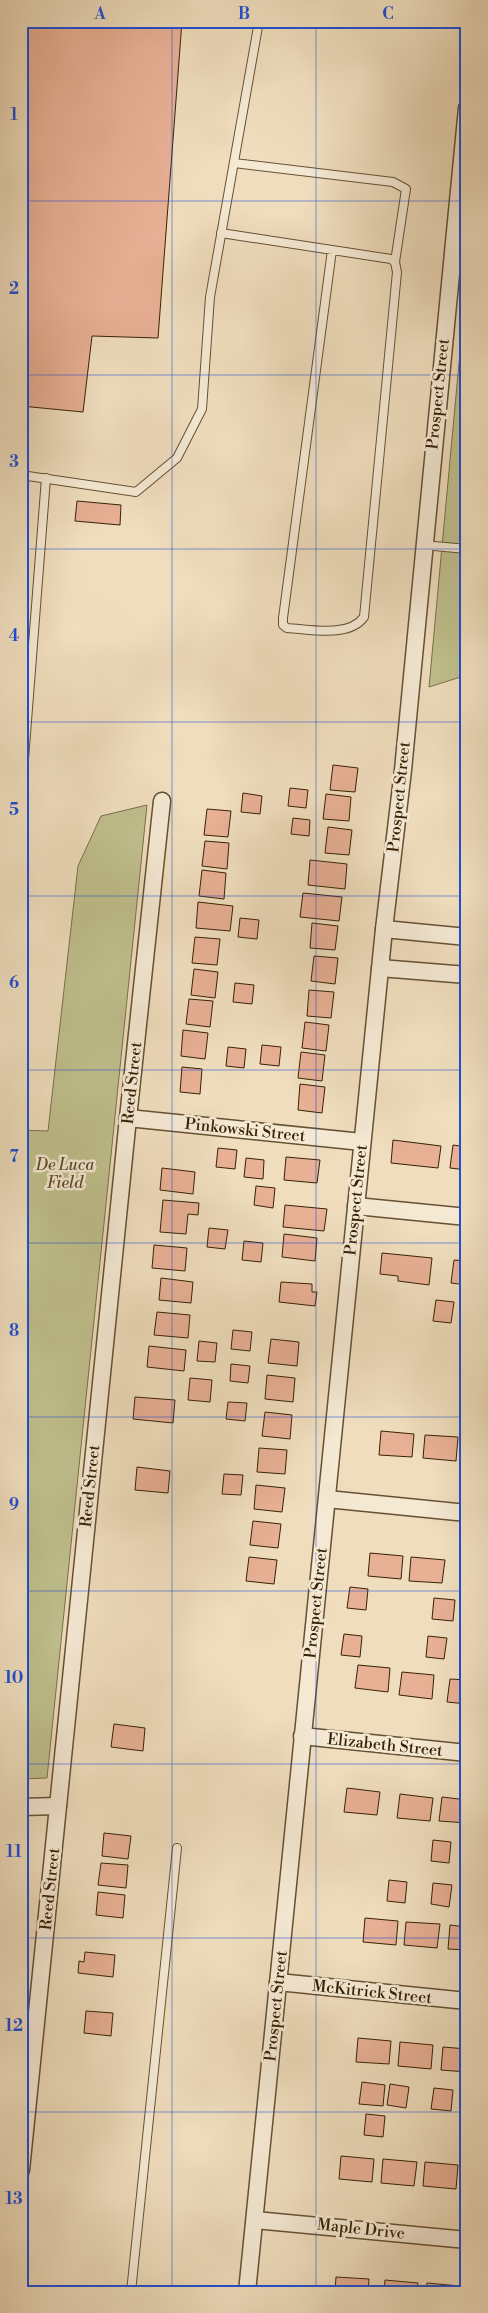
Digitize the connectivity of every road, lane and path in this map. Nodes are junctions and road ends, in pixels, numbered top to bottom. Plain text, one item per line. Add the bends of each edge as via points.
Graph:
1 (259, 21) edge
2 (467, 108) edge
3 (234, 163) junction
4 (221, 233) junction
5 (332, 250) junction
6 (395, 262) junction
7 (21, 475) edge
8 (46, 478) junction
9 (423, 545) junction
10 (467, 549) edge
11 (22, 785) edge
12 (162, 801) dead end
13 (21, 862) edge
14 (21, 898) edge
15 (384, 929) junction
16 (467, 937) edge
17 (380, 968) junction
18 (467, 974) edge
19 (128, 1118) junction
20 (362, 1142) junction
21 (356, 1206) junction
22 (467, 1217) edge
23 (327, 1499) junction
24 (467, 1513) edge
25 (302, 1736) junction
26 (467, 1753) edge
27 (58, 1806) junction
28 (21, 1807) edge
29 (177, 1848) dead end
30 (278, 1982) junction
31 (467, 2001) edge
32 (21, 2170) edge
33 (255, 2220) junction
34 (467, 2240) edge
35 (132, 2292) edge
36 (247, 2292) edge

1 - 3 lane
2 - 9 street, Prospect Street
3 - 4 lane
3 - 6 lane via 393,182 406,189
4 - 5 lane
4 - 8 lane via 210,297 202,409 177,458 136,492
5 - 6 lane
5 - 6 lane via 283,618 283,625 287,628 342,630 359,624 364,617 397,272
7 - 8 lane
8 - 11 lane
9 - 10 lane
9 - 15 street, Prospect Street via 403,770
12 - 19 street, Reed Street
13 - 14 lane via 24,862
15 - 16 street
15 - 17 street, Prospect Street
17 - 18 street
17 - 20 street, Prospect Street
19 - 20 street, Pinkowski Street
19 - 27 street, Reed Street
20 - 21 street, Prospect Street
21 - 22 street
21 - 23 street, Prospect Street
23 - 24 street
23 - 25 street, Prospect Street
25 - 26 street, Elizabeth Street
25 - 30 street, Prospect Street
27 - 28 street
27 - 32 street, Reed Street
29 - 35 lane
30 - 31 street, McKitrick Street
30 - 33 street, Prospect Street
33 - 34 street, Maple Drive
33 - 36 street, Prospect Street

